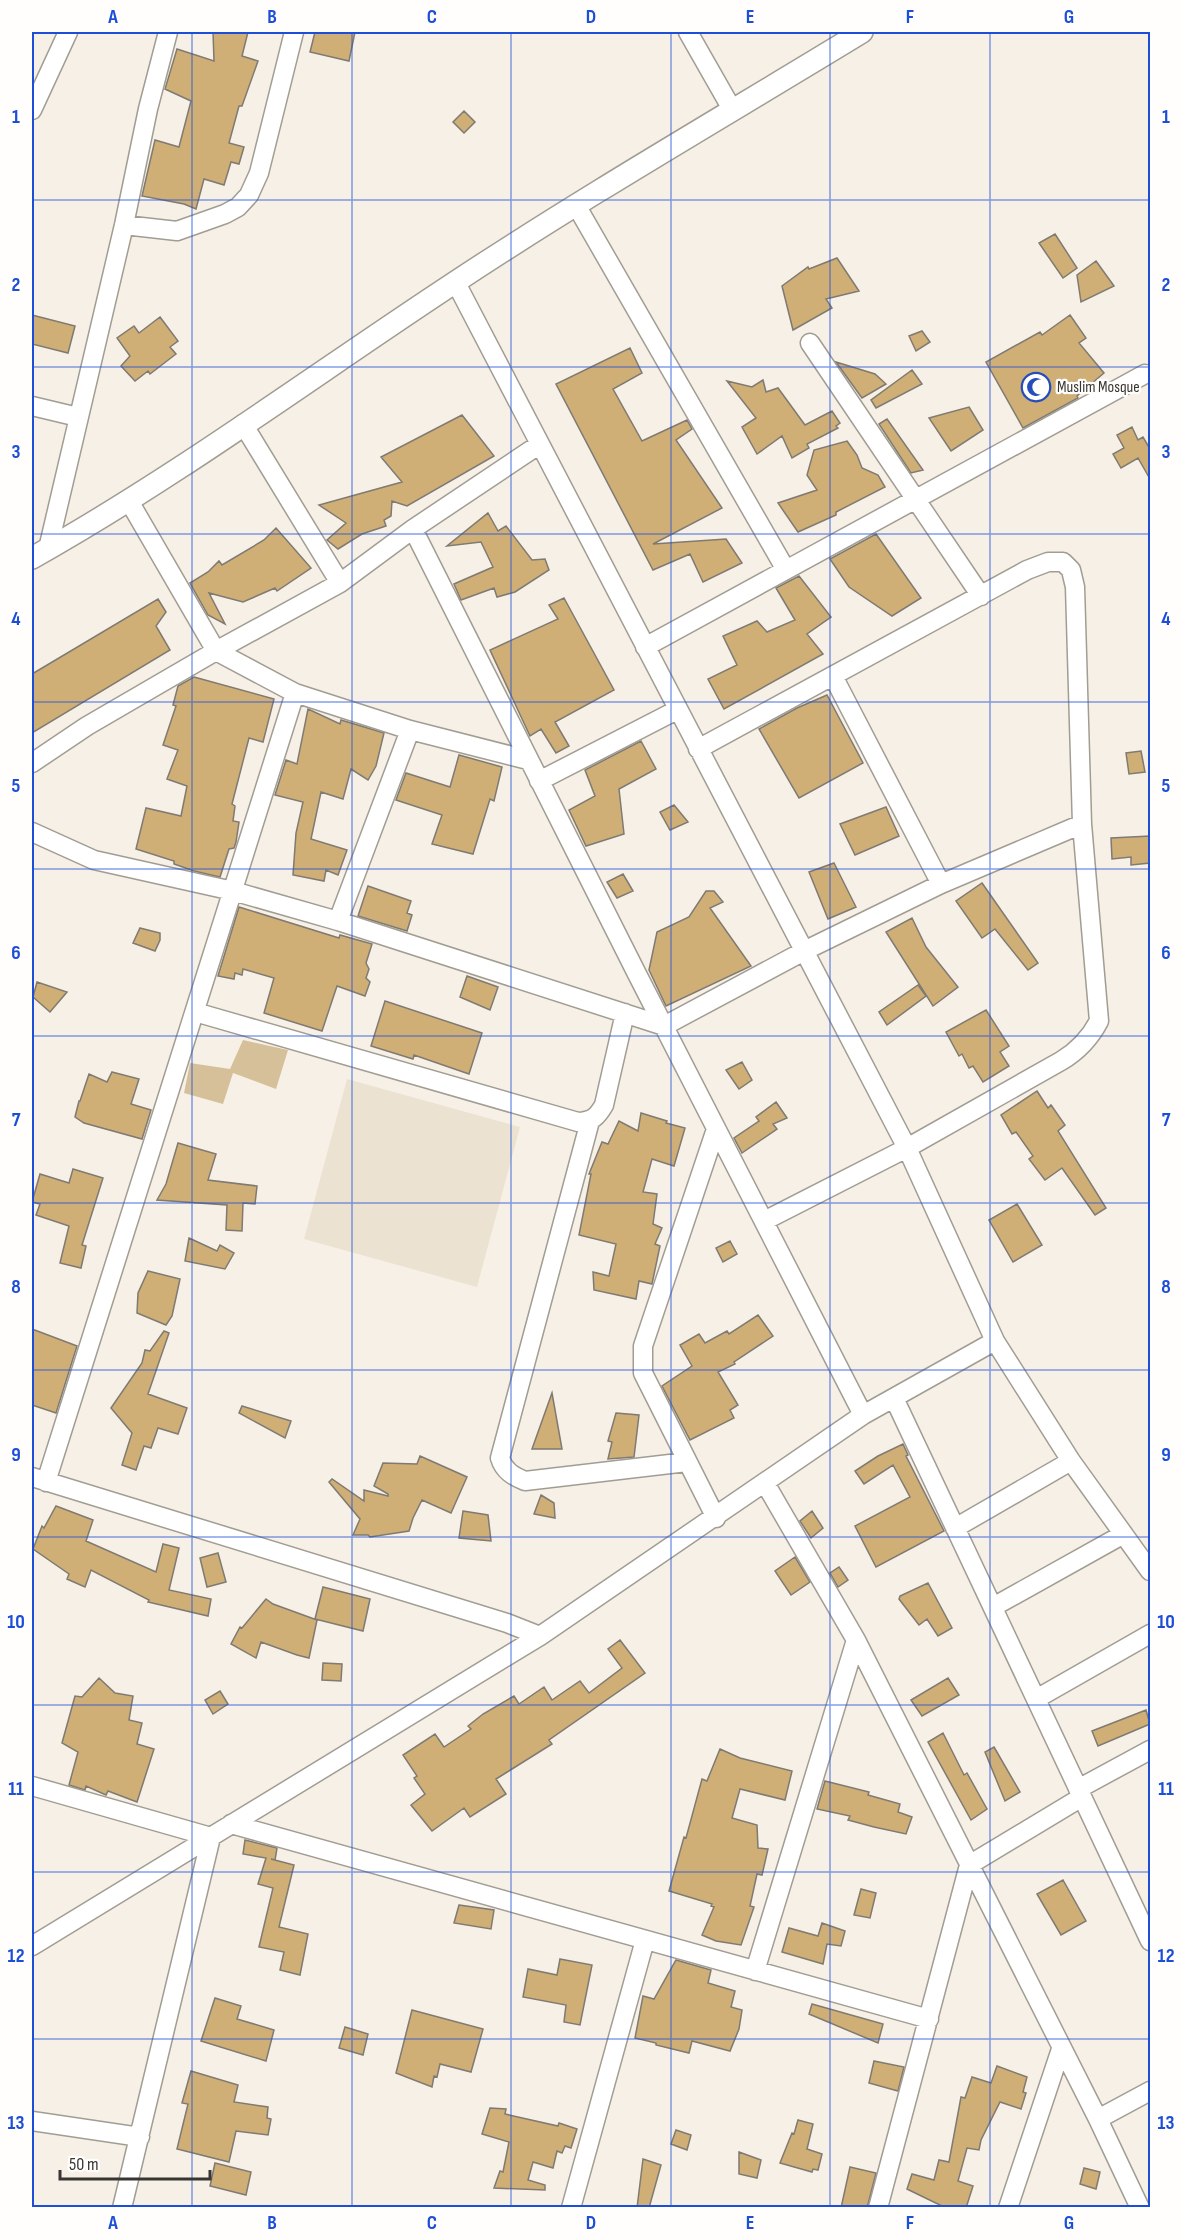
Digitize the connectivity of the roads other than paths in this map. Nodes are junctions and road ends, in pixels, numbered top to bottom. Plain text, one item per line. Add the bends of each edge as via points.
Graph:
1 (68, 32) edge
2 (168, 32) edge
3 (294, 32) edge
4 (688, 32) edge
5 (862, 32) edge
6 (32, 110) edge
7 (733, 111) junction
8 (576, 205) junction
9 (124, 225) junction
10 (455, 281) junction
11 (810, 343) dead end
12 (1145, 374) dead end
13 (32, 406) edge
14 (78, 417) junction
15 (243, 424) junction
16 (540, 444) junction
17 (915, 498) junction
18 (129, 501) junction
19 (413, 529) junction
20 (40, 554) edge
21 (786, 570) junction
22 (340, 583) junction
23 (981, 596) junction
24 (645, 647) junction
25 (216, 651) junction
26 (833, 676) junction
27 (295, 693) junction
28 (678, 710) junction
29 (410, 730) junction
30 (698, 749) junction
31 (528, 760) junction
32 (32, 764) edge
33 (539, 781) junction
34 (1083, 824) junction
35 (32, 832) edge
36 (941, 884) junction
37 (234, 891) junction
38 (338, 921) junction
39 (806, 950) junction
40 (195, 1012) junction
41 (625, 1013) junction
42 (663, 1026) junction
43 (590, 1121) junction
44 (716, 1129) junction
45 (907, 1148) junction
46 (764, 1221) junction
47 (995, 1341) junction
48 (894, 1398) junction
49 (863, 1415) junction
50 (1071, 1461) junction
51 (687, 1462) junction
52 (39, 1480) edge
53 (765, 1483) junction
54 (716, 1518) junction
55 (955, 1528) junction
56 (1122, 1535) junction
57 (1150, 1571) edge
58 (993, 1607) junction
59 (1150, 1634) edge
60 (540, 1636) junction
61 (856, 1640) junction
62 (1036, 1699) junction
63 (1150, 1750) edge
64 (32, 1786) edge
65 (1080, 1793) junction
66 (231, 1824) junction
67 (211, 1837) junction
68 (969, 1865) junction
69 (645, 1940) junction
70 (1150, 1941) edge
71 (32, 1946) edge
72 (755, 1971) junction
73 (929, 2019) junction
74 (1062, 2049) junction
75 (1150, 2091) edge
76 (1098, 2119) junction
77 (32, 2121) edge
78 (140, 2137) junction
79 (122, 2208) edge
80 (572, 2208) edge
81 (878, 2208) edge
82 (1008, 2208) edge
83 (1140, 2208) edge

1 - 6 street
2 - 9 street
3 - 9 street via 259,173 249,195 225,214 177,231
4 - 7 street
5 - 7 street
7 - 8 street
8 - 10 street
8 - 21 street
9 - 14 street
10 - 15 street
10 - 16 street
11 - 17 street
12 - 17 street
13 - 14 street
14 - 20 street
15 - 18 street
15 - 22 street
16 - 19 street
16 - 24 street
17 - 21 street
17 - 23 street
18 - 20 street
18 - 25 street
19 - 22 street
19 - 31 street
21 - 24 street
22 - 25 street
23 - 26 street
23 - 34 street via 1048,562 1063,562 1071,570 1075,587
24 - 28 street
25 - 27 street
25 - 32 street via 87,726
26 - 30 street
26 - 36 street
27 - 29 street
27 - 37 street
28 - 30 street
28 - 33 street
29 - 31 street
29 - 38 street
30 - 39 street
31 - 33 street
33 - 42 street
34 - 36 street
34 - 45 street via 1099,1021 1073,1054 1061,1062
35 - 37 street via 94,860
36 - 39 street
37 - 38 street
37 - 40 street
38 - 41 street
39 - 42 street
39 - 45 street
40 - 43 street via 579,1122
40 - 52 street
41 - 42 street
41 - 43 street via 604,1105
42 - 44 street
43 - 51 street via 500,1458 503,1467 525,1481
44 - 46 street
44 - 51 street via 643,1346 641,1364
45 - 46 street
45 - 47 street
46 - 49 street
47 - 48 street
47 - 50 street
48 - 49 street
48 - 55 street
49 - 53 street
50 - 55 street
50 - 56 street
51 - 54 street
52 - 60 street
53 - 54 street
53 - 61 street
54 - 60 street
55 - 58 street
56 - 57 street
56 - 58 street
58 - 62 street
59 - 62 street
60 - 66 street
61 - 68 street
61 - 72 street
62 - 65 street
63 - 65 street
64 - 67 street
65 - 68 street
65 - 70 street
66 - 67 street
66 - 69 street
67 - 71 street
67 - 78 street
68 - 73 street
68 - 74 street
69 - 72 street
69 - 80 street
72 - 73 street
73 - 81 street
74 - 76 street
74 - 82 street
75 - 76 street
76 - 83 street
77 - 78 street
78 - 79 street

